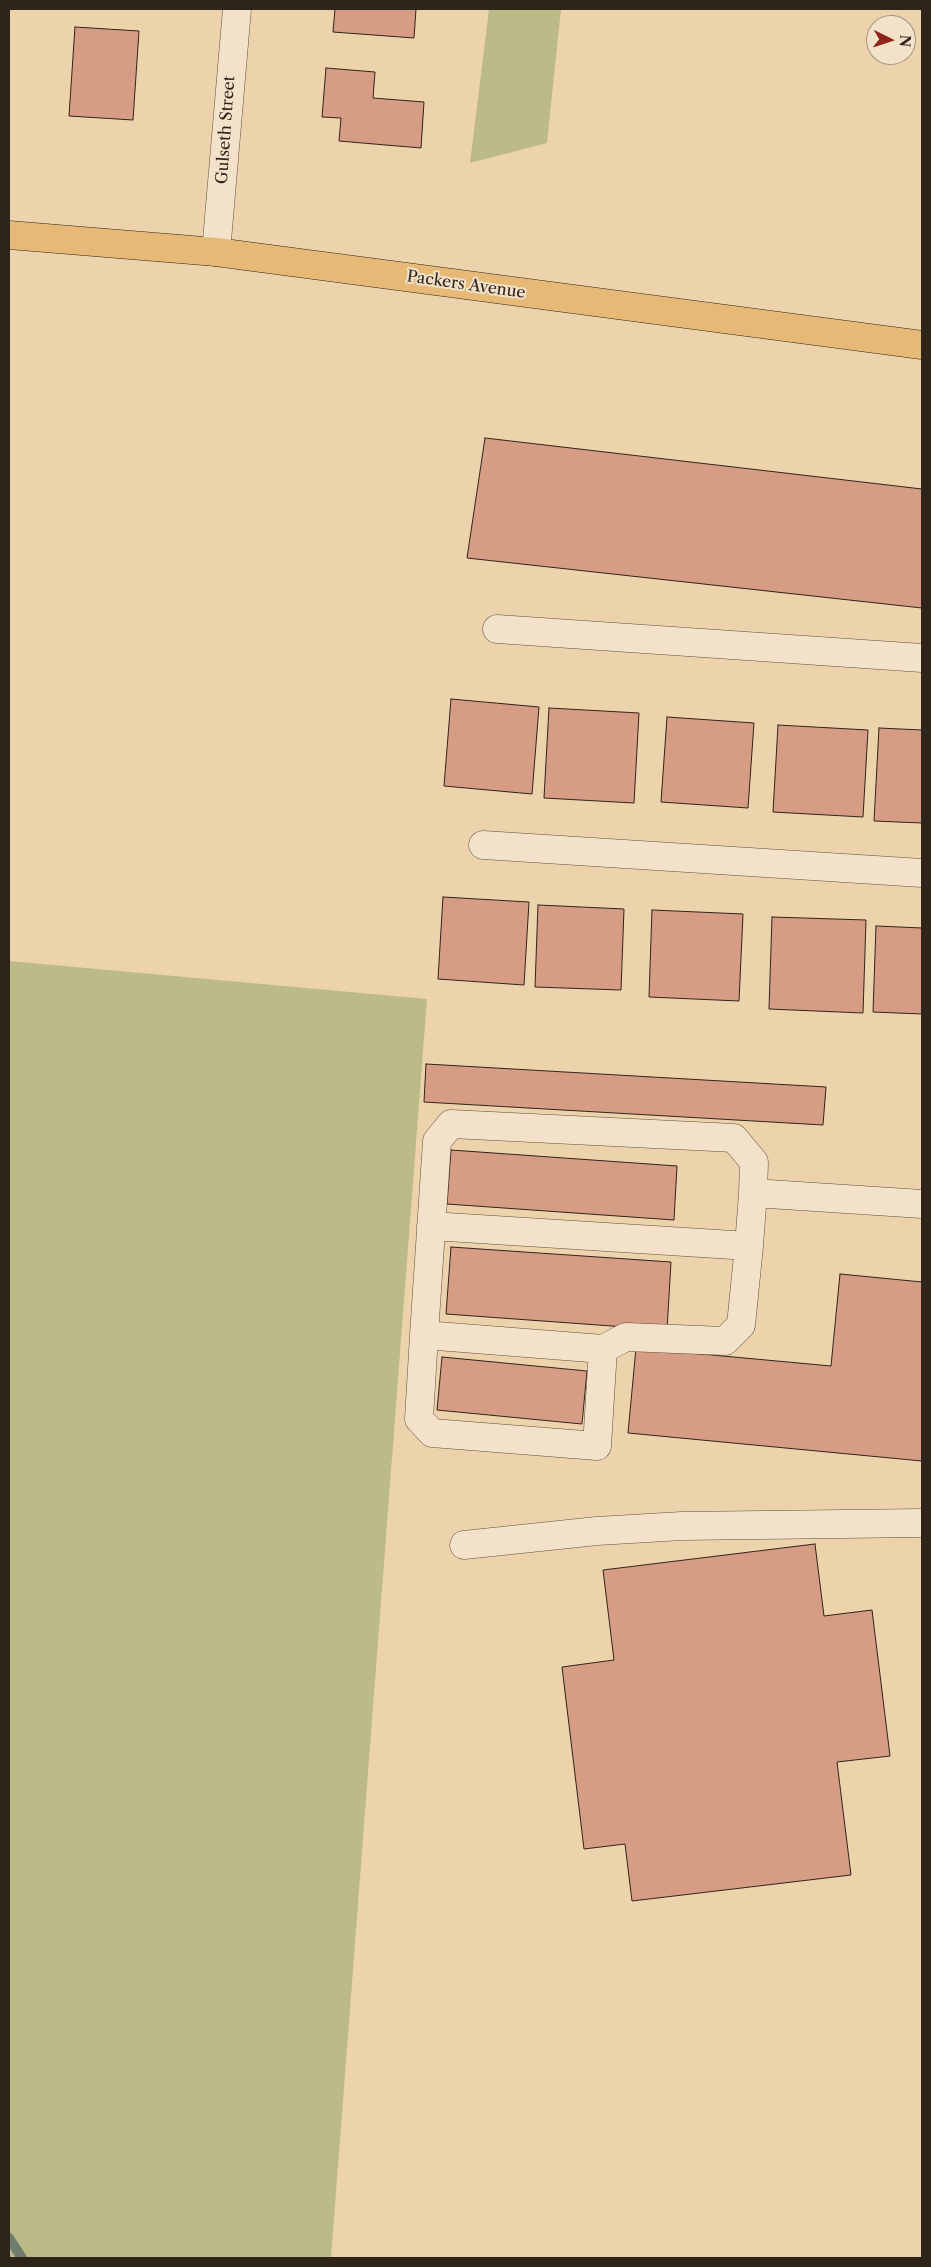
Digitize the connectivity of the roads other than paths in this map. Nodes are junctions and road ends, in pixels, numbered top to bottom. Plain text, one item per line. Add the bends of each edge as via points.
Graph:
1 (237, 9) edge
2 (9, 235) edge
3 (216, 252) junction
4 (922, 345) edge
5 (497, 629) dead end
6 (922, 658) edge
7 (483, 845) dead end
8 (922, 873) edge
9 (753, 1193) junction
10 (922, 1204) edge
11 (431, 1226) junction
12 (748, 1246) junction
13 (424, 1336) junction
14 (603, 1349) junction
15 (922, 1523) edge
16 (464, 1545) dead end

1 - 3 street, Gulseth Street
2 - 3 main road, Packers Avenue
3 - 4 main road, Packers Avenue
5 - 6 street
7 - 8 street
9 - 10 street
9 - 11 street via 754,1162 734,1138 452,1124 437,1141
9 - 12 street
11 - 12 street
11 - 13 street
12 - 14 street via 741,1325 725,1341 626,1338
13 - 14 street
13 - 14 street via 419,1419 432,1433 597,1446
15 - 16 street via 682,1526

